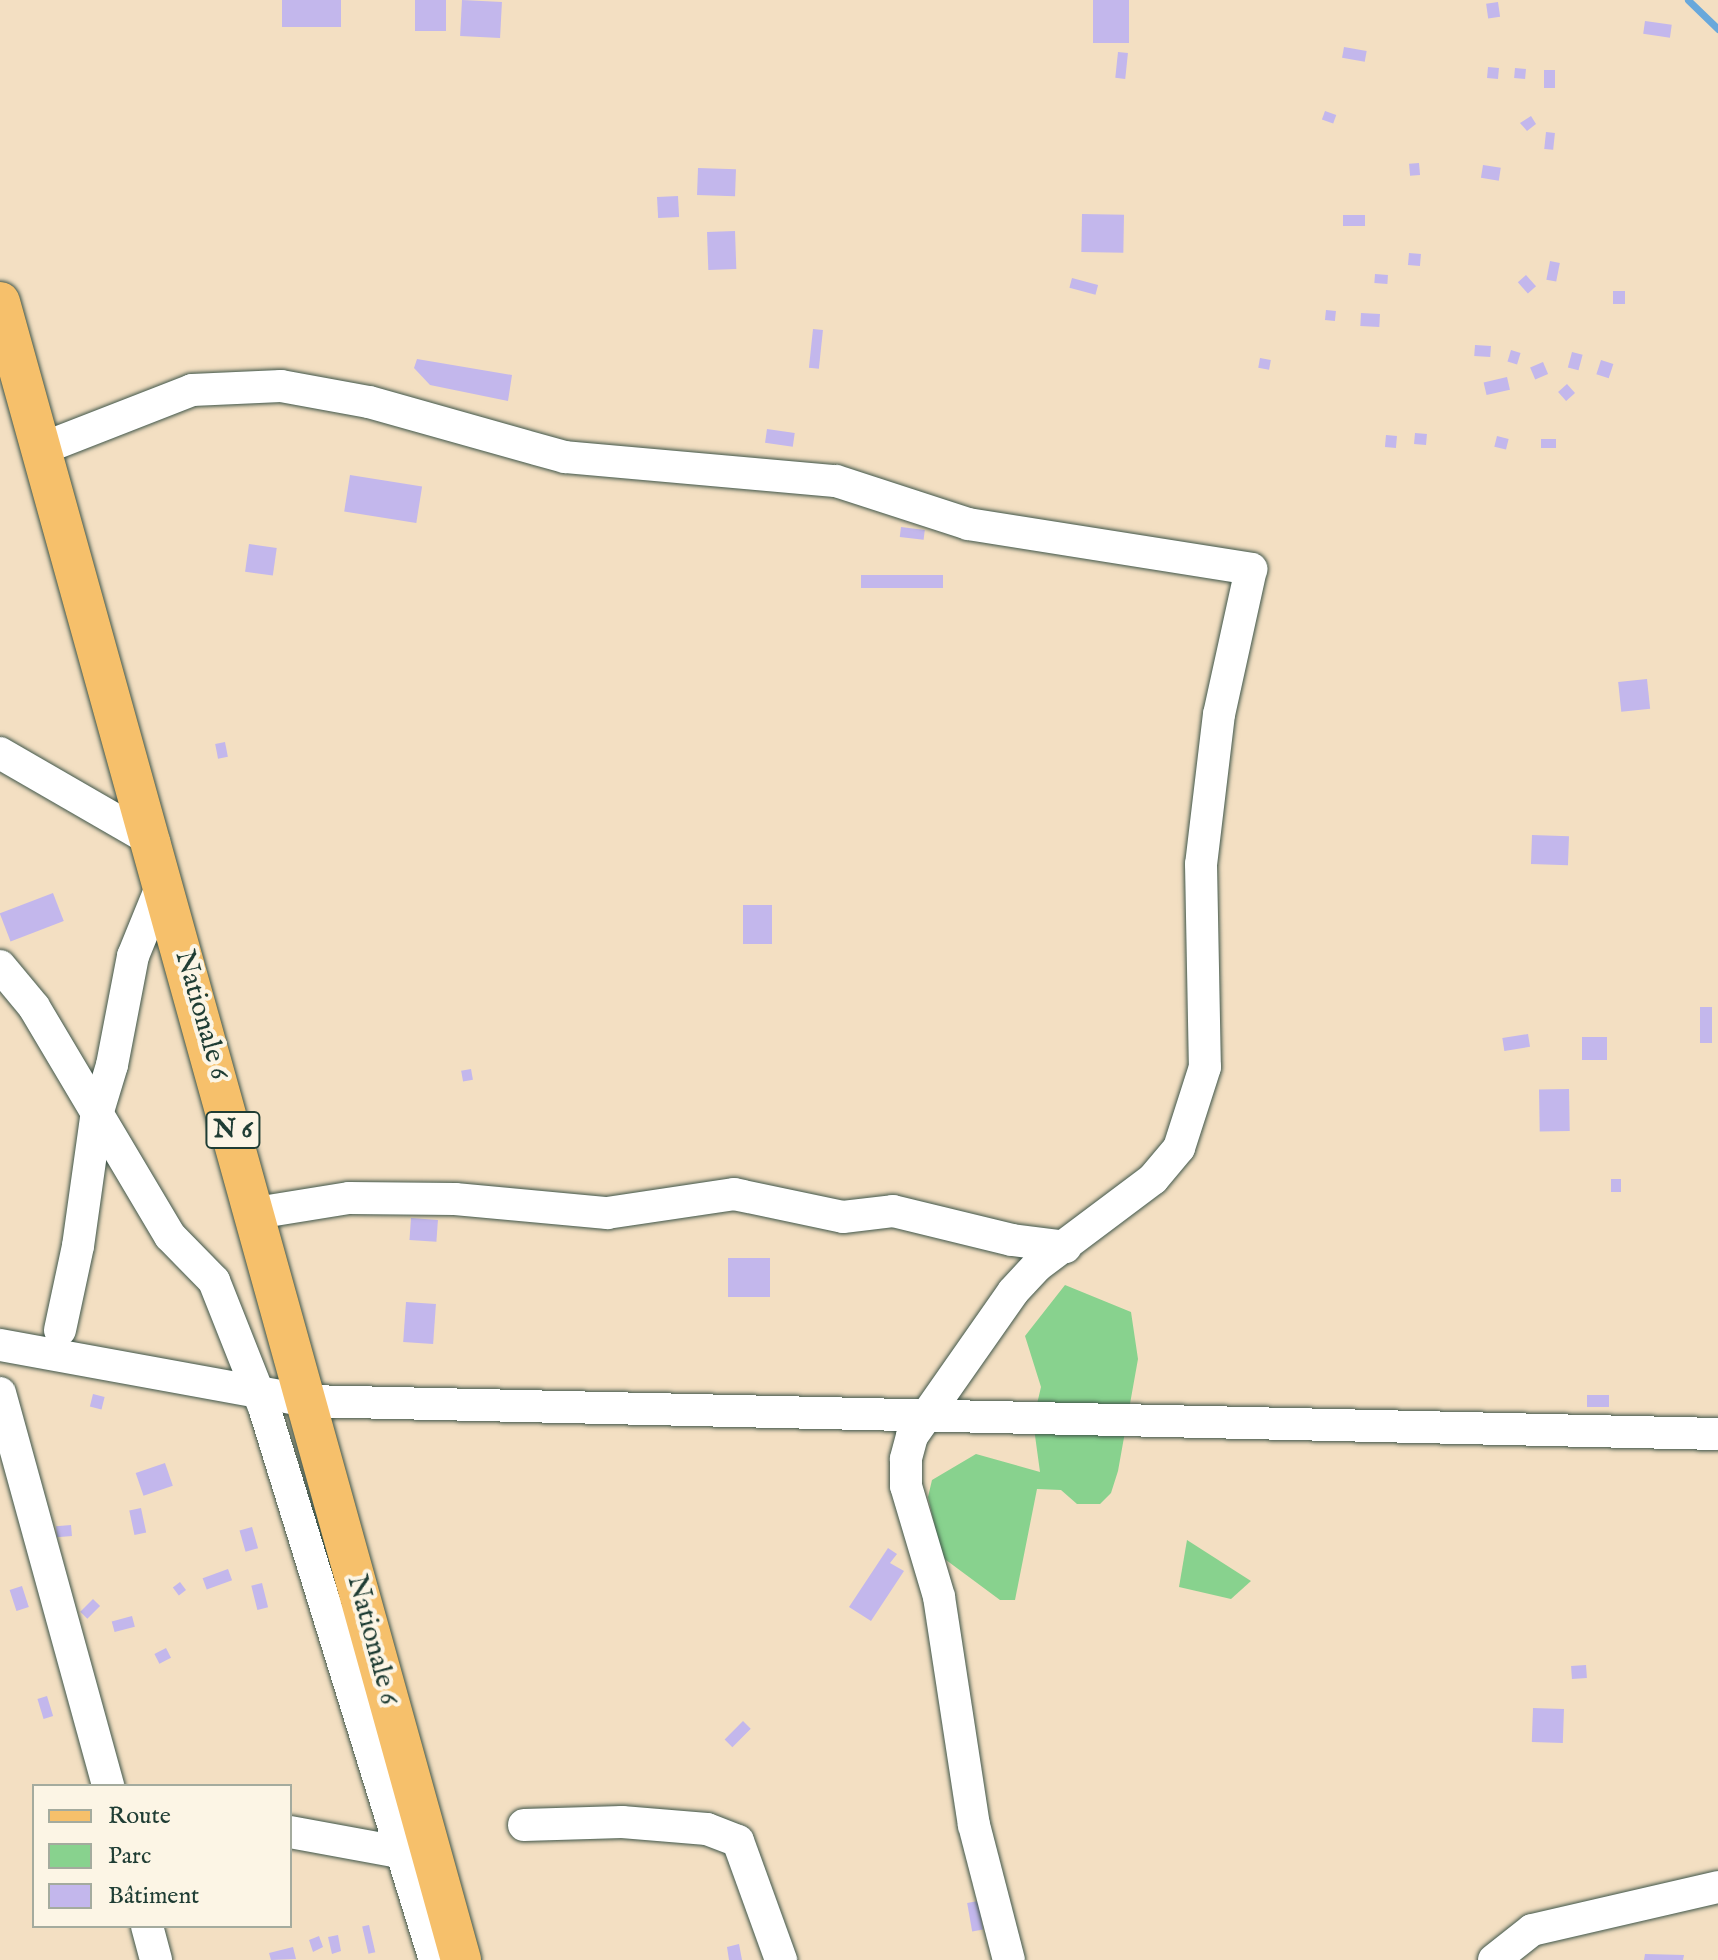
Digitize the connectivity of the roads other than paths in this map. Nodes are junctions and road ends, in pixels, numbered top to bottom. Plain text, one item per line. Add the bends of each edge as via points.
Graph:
1 (0, 302) edge
2 (41, 449) junction
3 (0, 753) edge
4 (159, 861) junction
5 (0, 966) edge
6 (96, 1118) junction
7 (256, 1213) junction
8 (1066, 1247) junction
9 (60, 1330) dead end
10 (0, 1345) edge
11 (258, 1392) junction
12 (0, 1393) edge
13 (307, 1401) junction
14 (927, 1416) junction
15 (1718, 1434) edge
16 (107, 1784) edge
17 (524, 1825) dead end
18 (292, 1832) edge
19 (419, 1856) junction
20 (1718, 1887) edge
21 (148, 1928) edge
22 (156, 1960) edge
23 (435, 1960) edge
24 (461, 1960) edge
25 (781, 1960) edge
26 (1009, 1960) edge
27 (1494, 1960) edge

1 - 2 main road, Nationale 6 / N 6
2 - 4 main road, Nationale 6 / N 6
2 - 8 street via 192,390 281,386 369,402 565,457 836,481 981,527 1251,569 1219,714 1201,864 1205,1067 1179,1148 1153,1179
3 - 4 street
4 - 6 street
4 - 7 main road, Nationale 6 / N 6
5 - 6 street via 34,1007
6 - 9 street
6 - 11 street via 170,1236 214,1281
7 - 8 street via 364,1198 455,1199 607,1213 734,1194 843,1217 893,1211 928,1216 1012,1240
7 - 13 main road, Nationale 6 / N 6
8 - 14 street via 1013,1292
10 - 11 street
11 - 13 street
11 - 19 street
12 - 16 street
13 - 14 street
13 - 19 main road, Nationale 6 / N 6
14 - 15 street
14 - 26 street via 912,1436 906,1486 939,1597 974,1825
17 - 25 street via 622,1822 707,1829 738,1841
18 - 19 street
19 - 23 street
19 - 24 main road, Nationale 6 / N 6
20 - 27 street via 1532,1930
21 - 22 street

